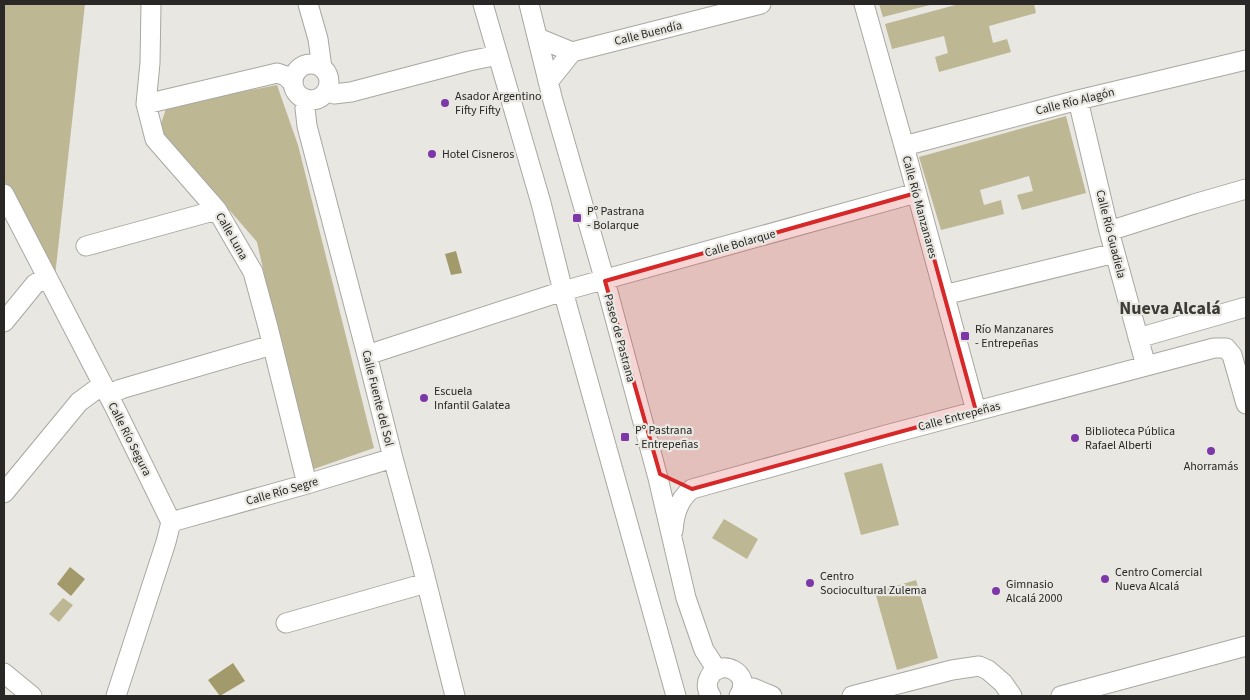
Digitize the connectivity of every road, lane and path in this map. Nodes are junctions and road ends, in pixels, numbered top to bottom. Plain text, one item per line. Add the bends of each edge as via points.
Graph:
1 (151, 4) edge
2 (308, 4) edge
3 (483, 4) edge
4 (528, 4) edge
5 (761, 4) edge
6 (864, 4) edge
7 (538, 38) junction
8 (572, 52) junction
9 (498, 55) junction
10 (1246, 60) edge
11 (322, 68) junction
12 (548, 82) junction
13 (293, 83) junction
14 (326, 90) junction
15 (307, 99) junction
16 (1078, 100) junction
17 (146, 104) junction
18 (904, 146) junction
19 (1246, 189) edge
20 (916, 193) junction
21 (4, 194) edge
22 (217, 210) junction
23 (1109, 231) junction
24 (86, 246) dead end
25 (1115, 253) junction
26 (47, 278) junction
27 (604, 280) junction
28 (569, 290) junction
29 (944, 295) junction
30 (1246, 310) edge
31 (4, 322) edge
32 (1138, 338) junction
33 (272, 345) junction
34 (367, 355) junction
35 (1146, 366) junction
36 (105, 390) junction
37 (1246, 404) edge
38 (976, 411) junction
39 (392, 458) junction
40 (655, 469) junction
41 (308, 484) junction
42 (692, 489) junction
43 (4, 494) edge
44 (171, 522) junction
45 (672, 539) junction
46 (426, 583) junction
47 (286, 623) dead end
48 (1246, 646) edge
49 (717, 670) junction
50 (4, 672) edge
51 (741, 692) edge
52 (32, 696) edge
53 (116, 696) edge
54 (454, 696) edge
55 (676, 696) edge
56 (711, 696) edge
57 (772, 696) edge
58 (852, 696) edge
59 (1012, 696) edge
60 (1061, 696) edge

1 - 17 street, Calle Luna
2 - 11 street
3 - 9 street
4 - 7 street, Paseo de Pastrana
5 - 8 street, Calle Buendía
6 - 18 street, Calle Río Manzanares
7 - 8 street
7 - 12 street, Paseo de Pastrana
8 - 12 street
9 - 14 street via 351,92 334,94
9 - 28 street
10 - 16 street, Calle Río Alagón
11 - 13 street via 305,65 296,72
11 - 14 street via 328,78
12 - 27 street, Paseo de Pastrana
13 - 15 street via 297,94
13 - 17 street via 276,73
14 - 15 street via 318,98
15 - 34 street, Calle Fuente del Sol via 307,126
16 - 18 street, Calle Río Alagón
16 - 23 street, Calle Río Guadiela
17 - 22 street, Calle Luna via 156,139
18 - 20 street, Calle Río Manzanares
19 - 23 street
20 - 27 street, Calle Bolarque
20 - 29 street, Calle Río Manzanares
21 - 26 street, Calle Río Segura
22 - 24 street
22 - 33 street, Calle Luna via 252,272
23 - 25 street, Calle Río Guadiela
25 - 29 street
25 - 32 street, Calle Río Guadiela
26 - 31 street via 36,284
26 - 36 street, Calle Río Segura
27 - 28 street, Calle Bolarque
27 - 40 street, Paseo de Pastrana
28 - 34 street, Calle Bolarque
28 - 55 street via 581,355
29 - 38 street, Calle Río Manzanares
30 - 32 street
32 - 35 street, Calle Río Guadiela
33 - 36 street via 121,389
33 - 41 street, Calle Luna
34 - 39 street, Calle Fuente del Sol
35 - 37 street, Calle Entrepeñas via 1214,348 1226,348 1232,355
35 - 38 street, Calle Entrepeñas
36 - 43 street via 79,402
36 - 44 street, Calle Río Segura
38 - 42 street, Calle Entrepeñas
39 - 41 street, Calle Río Segre
39 - 46 street, Calle Fuente del Sol
40 - 42 street via 669,481
40 - 45 street, Paseo de Pastrana
41 - 44 street, Calle Río Segre
42 - 45 street via 677,509
44 - 53 street
45 - 49 street, Paseo de Pastrana via 686,598 704,650
46 - 47 street
46 - 54 street, Calle Fuente del Sol
48 - 60 street
49 - 51 street via 732,669 738,673 742,680
49 - 56 street via 708,680
50 - 52 street
51 - 57 street via 753,688
58 - 59 street via 979,666 1003,683

